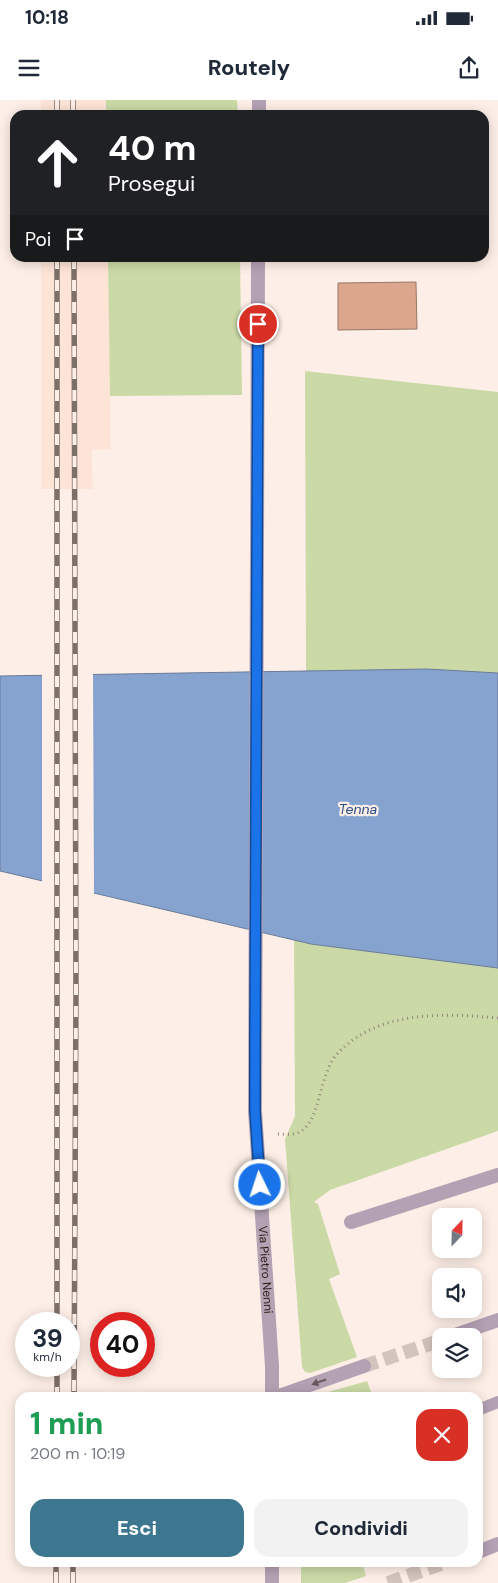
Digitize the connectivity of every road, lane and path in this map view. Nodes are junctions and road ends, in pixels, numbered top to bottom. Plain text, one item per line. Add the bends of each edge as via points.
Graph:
1 (258, 262) edge
2 (498, 1018) edge
3 (277, 1134) dead end
4 (498, 1175) edge
5 (351, 1222) dead end
6 (498, 1320) edge
7 (475, 1328) edge
8 (364, 1366) tunnel mouth
9 (273, 1392) edge
10 (290, 1392) edge
11 (498, 1402) edge
12 (483, 1408) edge
13 (498, 1544) edge
14 (483, 1550) edge
15 (272, 1567) edge
16 (272, 1583) edge

1 - 9 street, Via Pietro Nenni via 255,1111
2 - 3 path via 453,1014 402,1018 361,1035 336,1056 321,1086 315,1116 308,1126 297,1133
4 - 5 street
6 - 7 street
8 -> 10 street
11 - 12 lane
13 - 14 street
15 - 16 street

